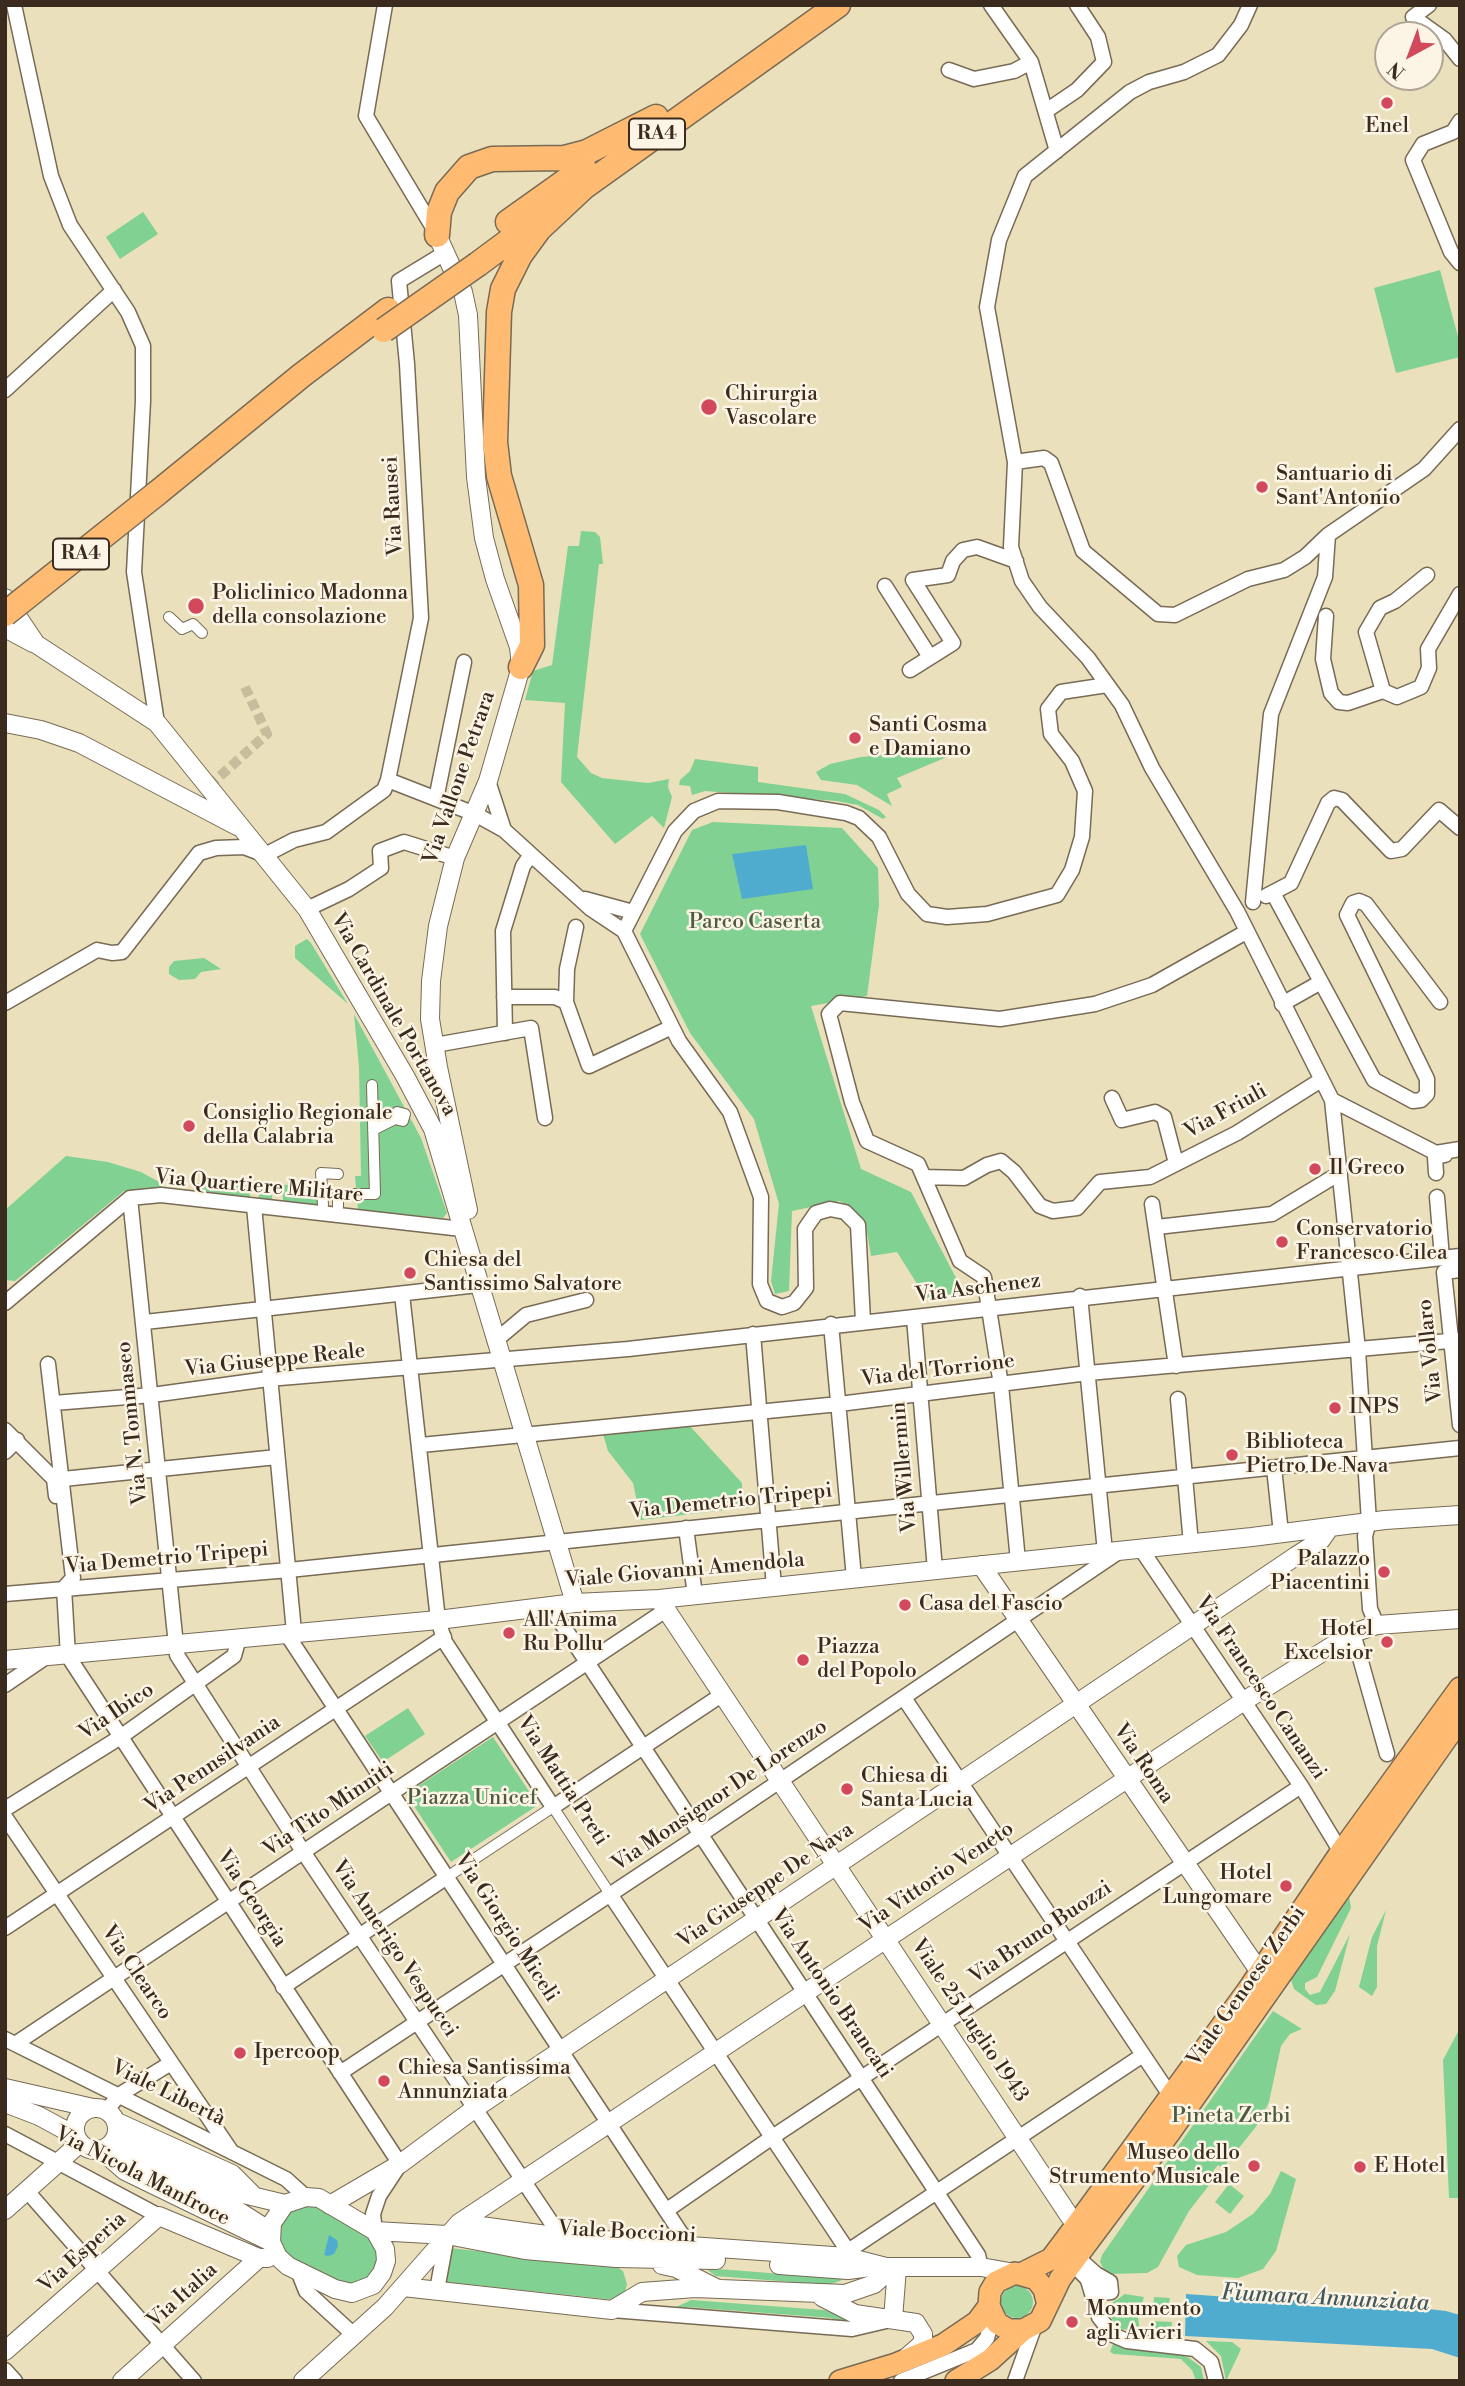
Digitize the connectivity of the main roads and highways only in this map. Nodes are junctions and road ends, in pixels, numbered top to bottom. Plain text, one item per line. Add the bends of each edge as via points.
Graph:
1 (808, 5) edge
2 (838, 5) edge
3 (656, 117) junction
4 (586, 185) junction
5 (457, 251) junction
6 (156, 503) junction
7 (5, 614) edge
8 (5, 629) edge
9 (521, 667) road end
10 (1460, 1688) edge
11 (1460, 1719) edge
12 (1268, 1980) junction
13 (1019, 2273) junction
14 (1047, 2301) junction
15 (990, 2307) junction
16 (1029, 2328) junction
17 (898, 2373) edge
18 (840, 2381) edge
19 (956, 2381) edge

1 - 3 highway, RA4
2 - 4 highway, RA4
3 - 5 highway, RA4
3 - 5 highway via 587,152 564,158 492,159 469,167 447,192 439,212
4 - 5 highway, RA4
4 - 9 highway via 539,229 520,255 503,289 499,312 495,442 499,475 531,585 533,645
5 - 6 highway, RA4 via 386,320
6 - 7 highway, RA4, bridge
6 - 8 highway, RA4
10 - 12 main road, Viale Genoese Zerbi via 1341,1852
11 - 12 main road, Viale Genoese Zerbi
12 - 13 main road, Viale Genoese Zerbi via 1170,2095 1051,2259
12 - 14 main road, Viale Genoese Zerbi via 1079,2266
13 - 14 main road via 1040,2284
13 - 15 main road, Viale Genoese Zerbi via 996,2282
14 - 16 main road, Viale Genoese Zerbi via 1043,2316
15 - 16 main road via 1009,2330
15 - 17 main road, Viale Genoese Zerbi via 969,2329
16 - 19 main road
17 - 18 main road, Viale Genoese Zerbi

